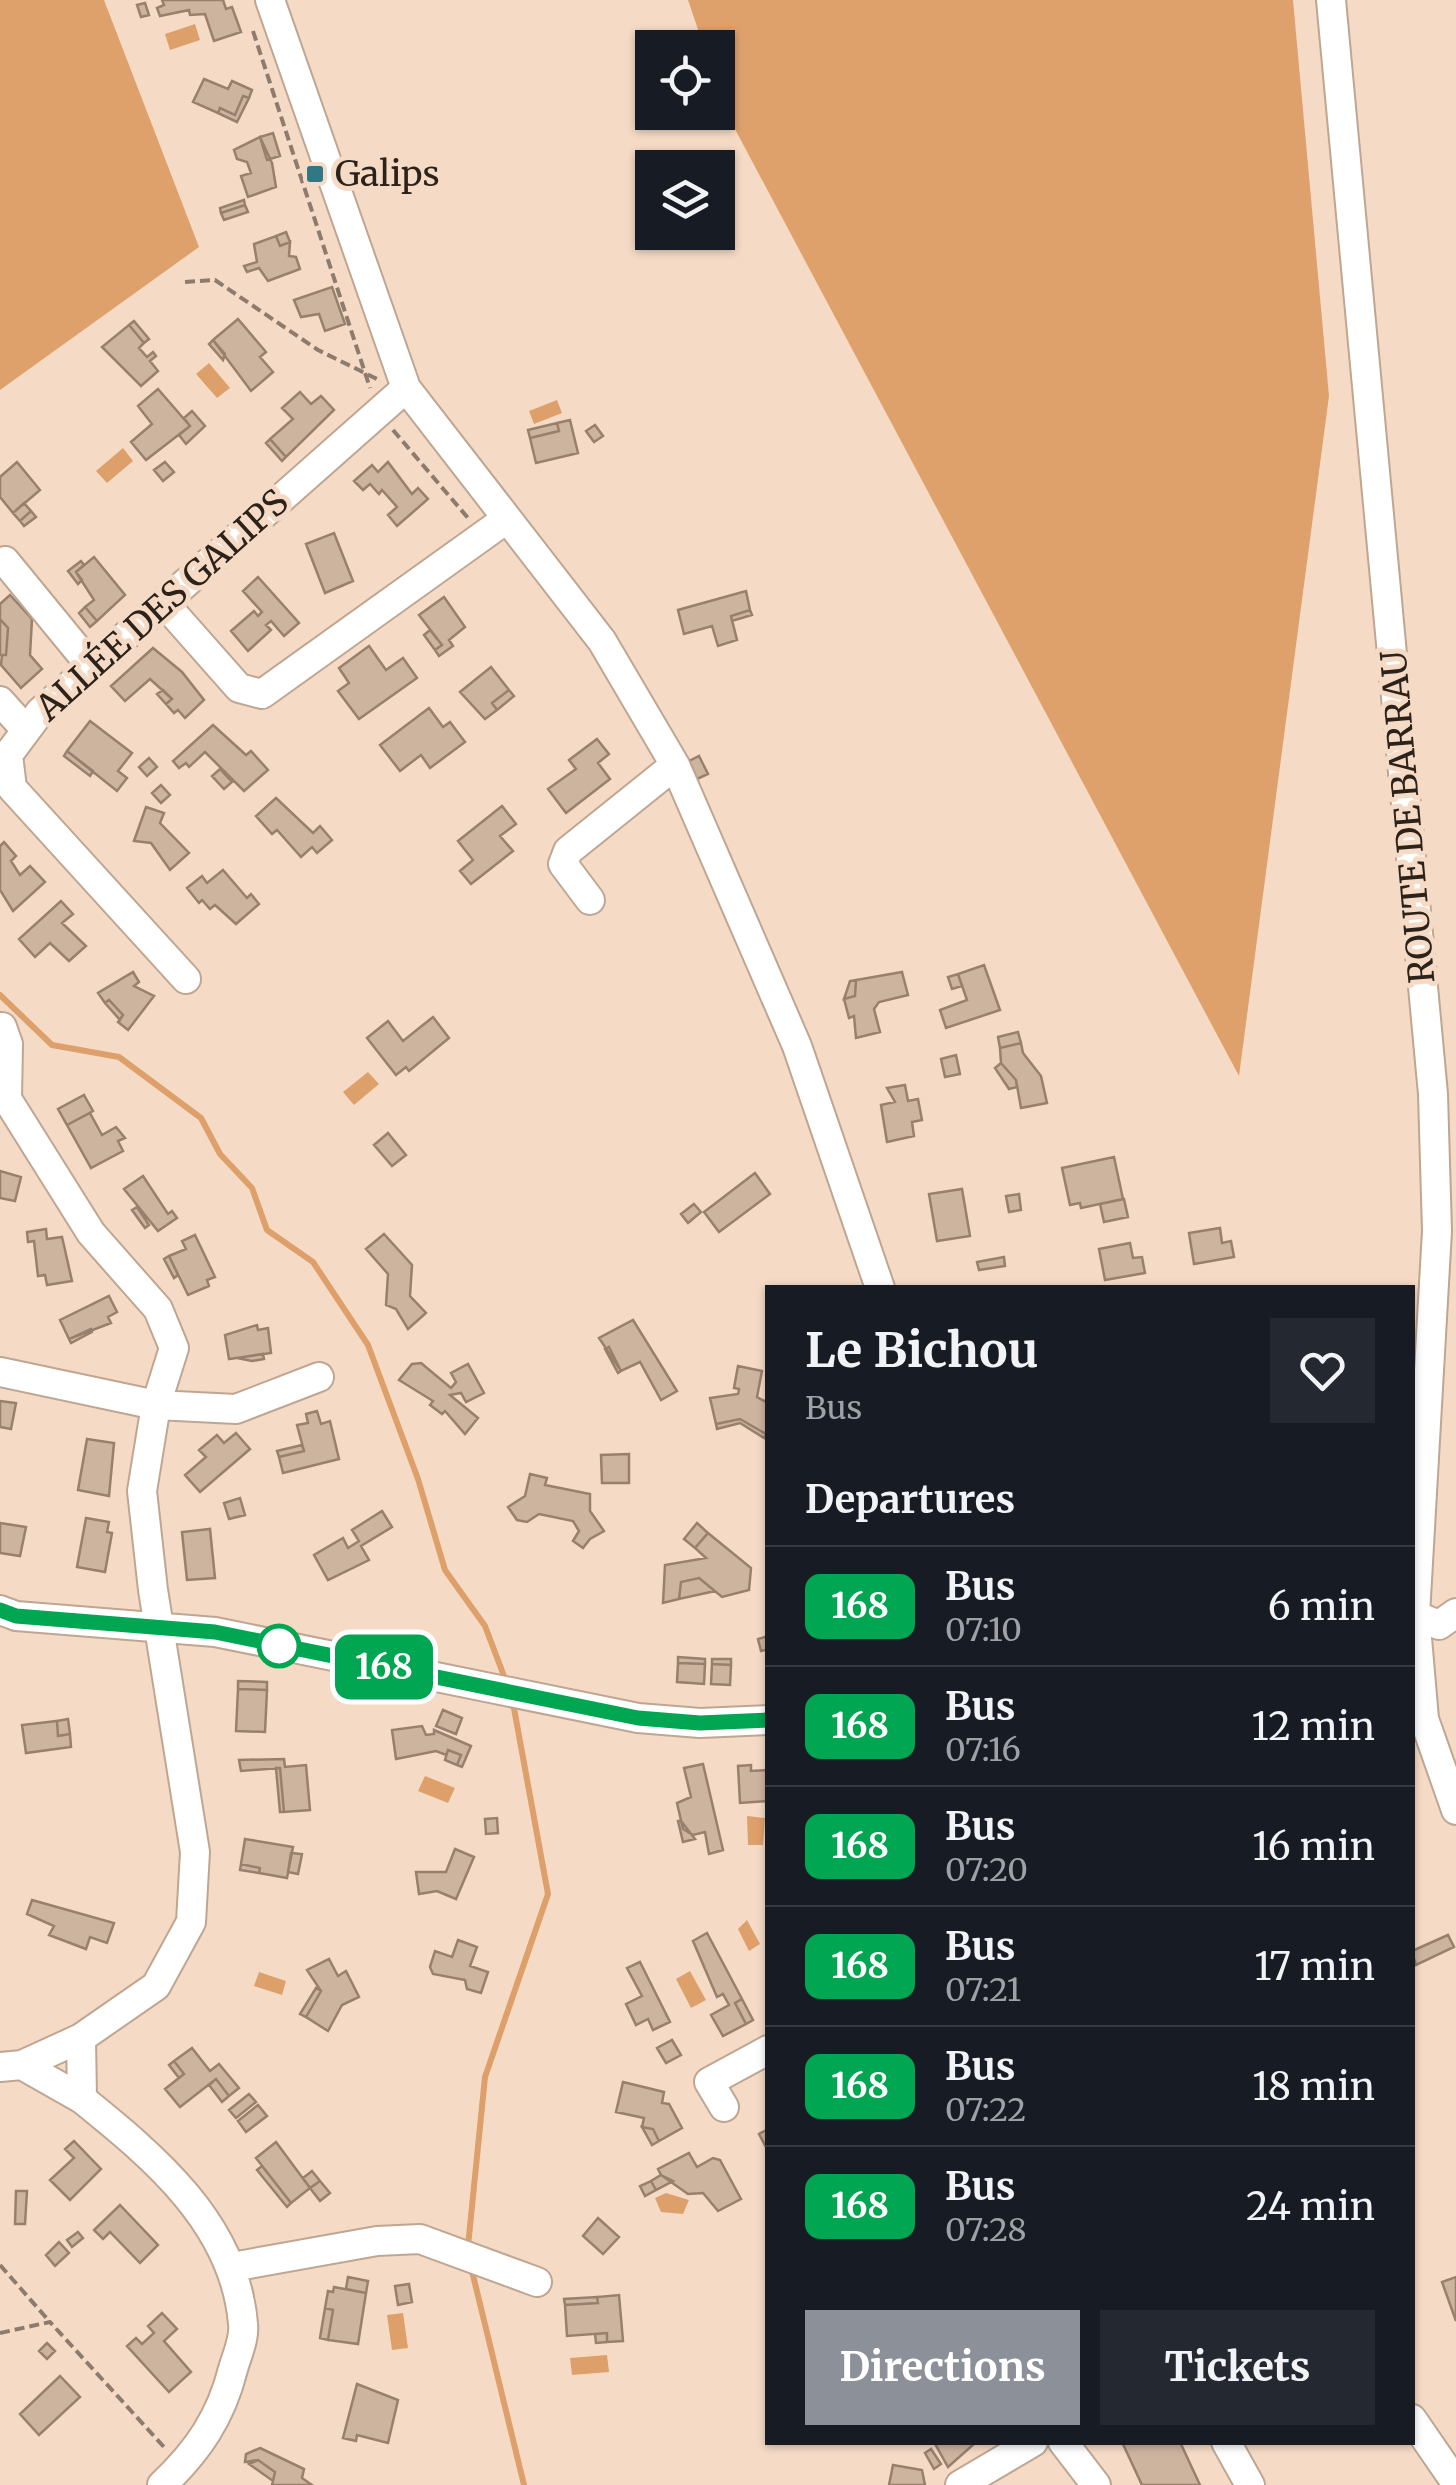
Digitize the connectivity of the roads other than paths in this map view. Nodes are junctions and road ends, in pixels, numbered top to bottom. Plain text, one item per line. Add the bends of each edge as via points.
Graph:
1 (1331, 0) edge
2 (260, 8) edge
3 (406, 388) junction
4 (495, 528) junction
5 (6, 561) dead end
6 (163, 602) junction
7 (91, 666) junction
8 (0, 700) edge
9 (26, 730) junction
10 (675, 764) junction
11 (590, 900) dead end
12 (186, 979) dead end
13 (2, 1028) edge
14 (879, 1285) edge
15 (0, 1372) edge
16 (318, 1376) dead end
17 (156, 1405) junction
18 (1415, 1598) edge
19 (0, 1610) edge
20 (1456, 1612) edge
21 (1415, 1615) edge
22 (158, 1624) junction
23 (1415, 1625) edge
24 (765, 1720) edge
25 (1456, 1810) edge
26 (81, 2038) junction
27 (765, 2052) edge
28 (11, 2066) edge
29 (82, 2098) junction
30 (724, 2107) dead end
31 (232, 2267) junction
32 (537, 2282) dead end
33 (1415, 2423) edge
34 (1028, 2445) edge
35 (1066, 2445) edge
36 (1228, 2445) edge
37 (172, 2476) edge
38 (1456, 2483) edge
39 (960, 2485) edge
40 (1096, 2485) edge
41 (1250, 2485) edge

1 - 18 street, ROUTE DE BARRAU via 1433,1094 1437,1232
2 - 3 street
3 - 4 street
3 - 6 street, ALLÉE DES GALIPS
4 - 6 street via 262,694 239,688
4 - 10 street via 602,641
5 - 7 street
6 - 7 street, ALLÉE DES GALIPS
7 - 9 street, ALLÉE DES GALIPS
8 - 9 street
9 - 12 street, ALLÉE DES GALIPS via 8,754 12,788
10 - 11 street via 568,851 562,864
10 - 14 street via 797,1046
13 - 17 street via 7,1098 91,1232 158,1309 174,1348
15 - 17 street
16 - 17 street via 236,1409
17 - 22 street via 142,1492
19 - 22 street
20 - 21 street via 1438,1625
22 - 24 street via 638,1718
22 - 26 street via 195,1852 191,1922 156,1986
23 - 25 street, ROUTE DE BARRAU via 1424,1719
26 - 28 street
26 - 29 street
27 - 30 street via 709,2082
28 - 29 street
29 - 31 street via 154,2157 198,2210
31 - 32 street via 420,2239
31 - 37 street via 244,2328 223,2408
33 - 38 street
34 - 39 street
35 - 40 street
36 - 41 street

